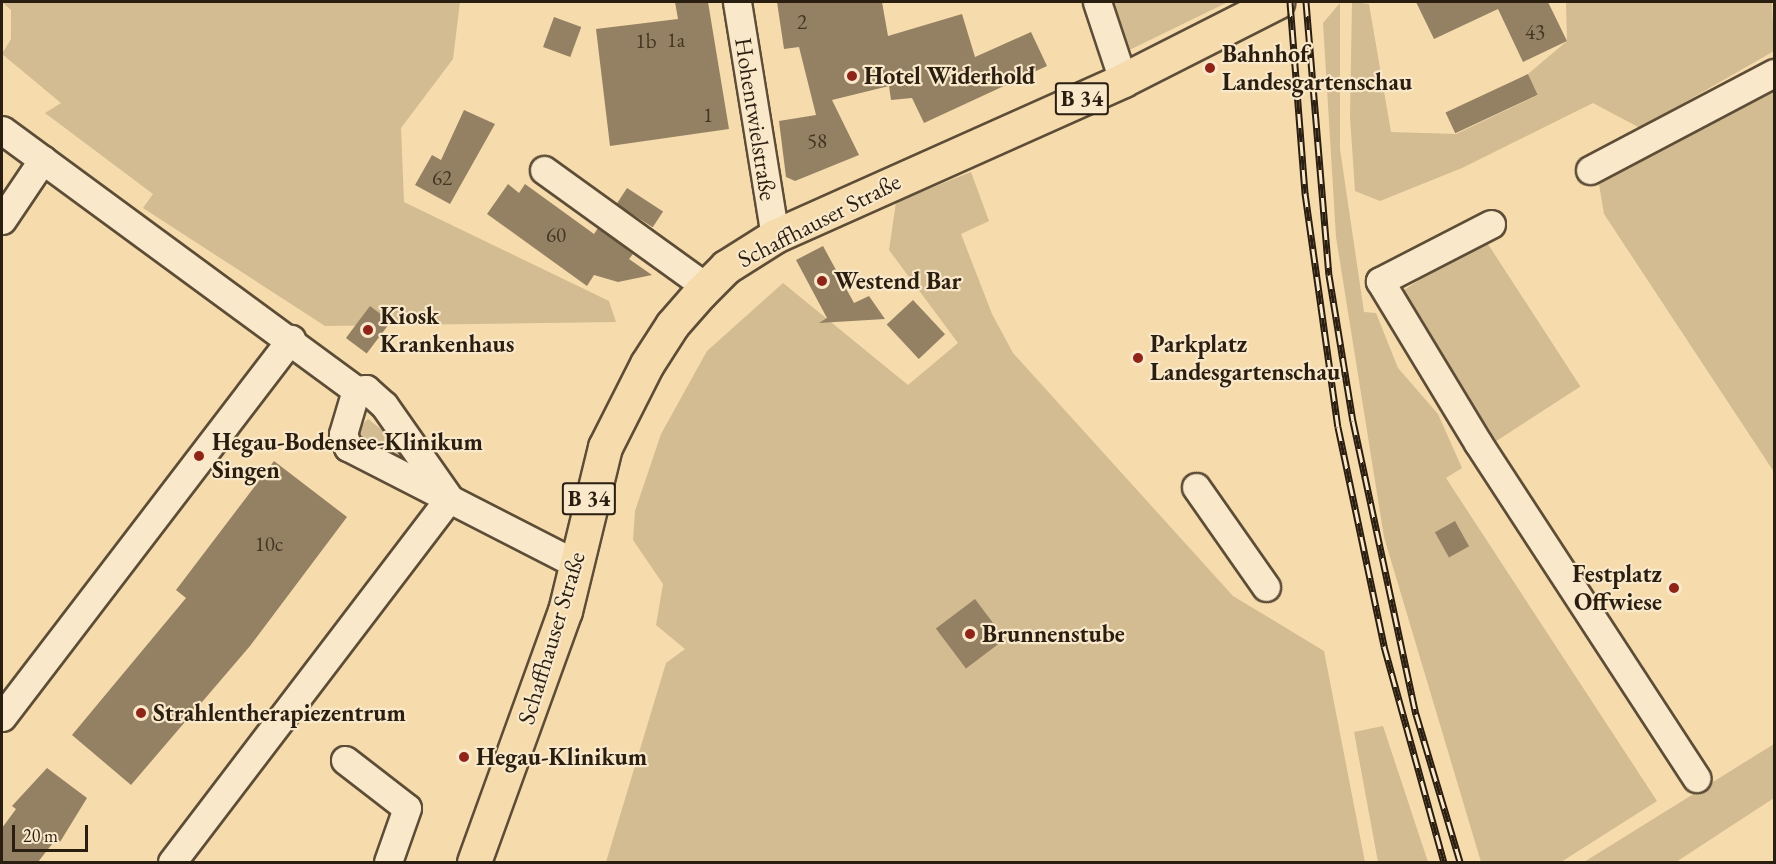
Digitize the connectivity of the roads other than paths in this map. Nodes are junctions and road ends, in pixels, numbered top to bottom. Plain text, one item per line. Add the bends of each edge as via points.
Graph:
1 (737, 2) edge
2 (1097, 2) edge
3 (1276, 2) edge
4 (1774, 73) edge
5 (1123, 80) junction
6 (2, 130) edge
7 (43, 159) junction
8 (544, 170) dead end
9 (1590, 170) dead end
10 (2, 220) edge
11 (1491, 224) dead end
12 (776, 236) junction
13 (706, 287) junction
14 (291, 339) junction
15 (356, 390) junction
16 (1196, 488) dead end
17 (449, 498) junction
18 (575, 563) junction
19 (1266, 587) dead end
20 (2, 716) edge
21 (345, 760) dead end
22 (1696, 778) dead end
23 (172, 862) edge
24 (388, 862) edge
25 (474, 862) edge

1 - 12 street, Hohentwielstraße
2 - 5 street
3 - 5 main road, Schaffhauser Straße / B 34
4 - 9 street
5 - 12 main road, Schaffhauser Straße / B 34
6 - 7 street
7 - 10 street
7 - 14 street
8 - 13 street
11 - 22 street via 1380,281 1478,442
12 - 13 main road, Schaffhauser Straße / B 34 via 726,267
13 - 18 main road, Schaffhauser Straße / B 34 via 672,325 623,409 605,447
14 - 15 street
14 - 20 street
15 - 17 street via 366,389 384,405
15 - 17 street via 343,434 348,447
16 - 19 street
17 - 18 street
17 - 23 street
18 - 25 main road, Schaffhauser Straße / B 34 via 540,687
21 - 24 street via 407,808

